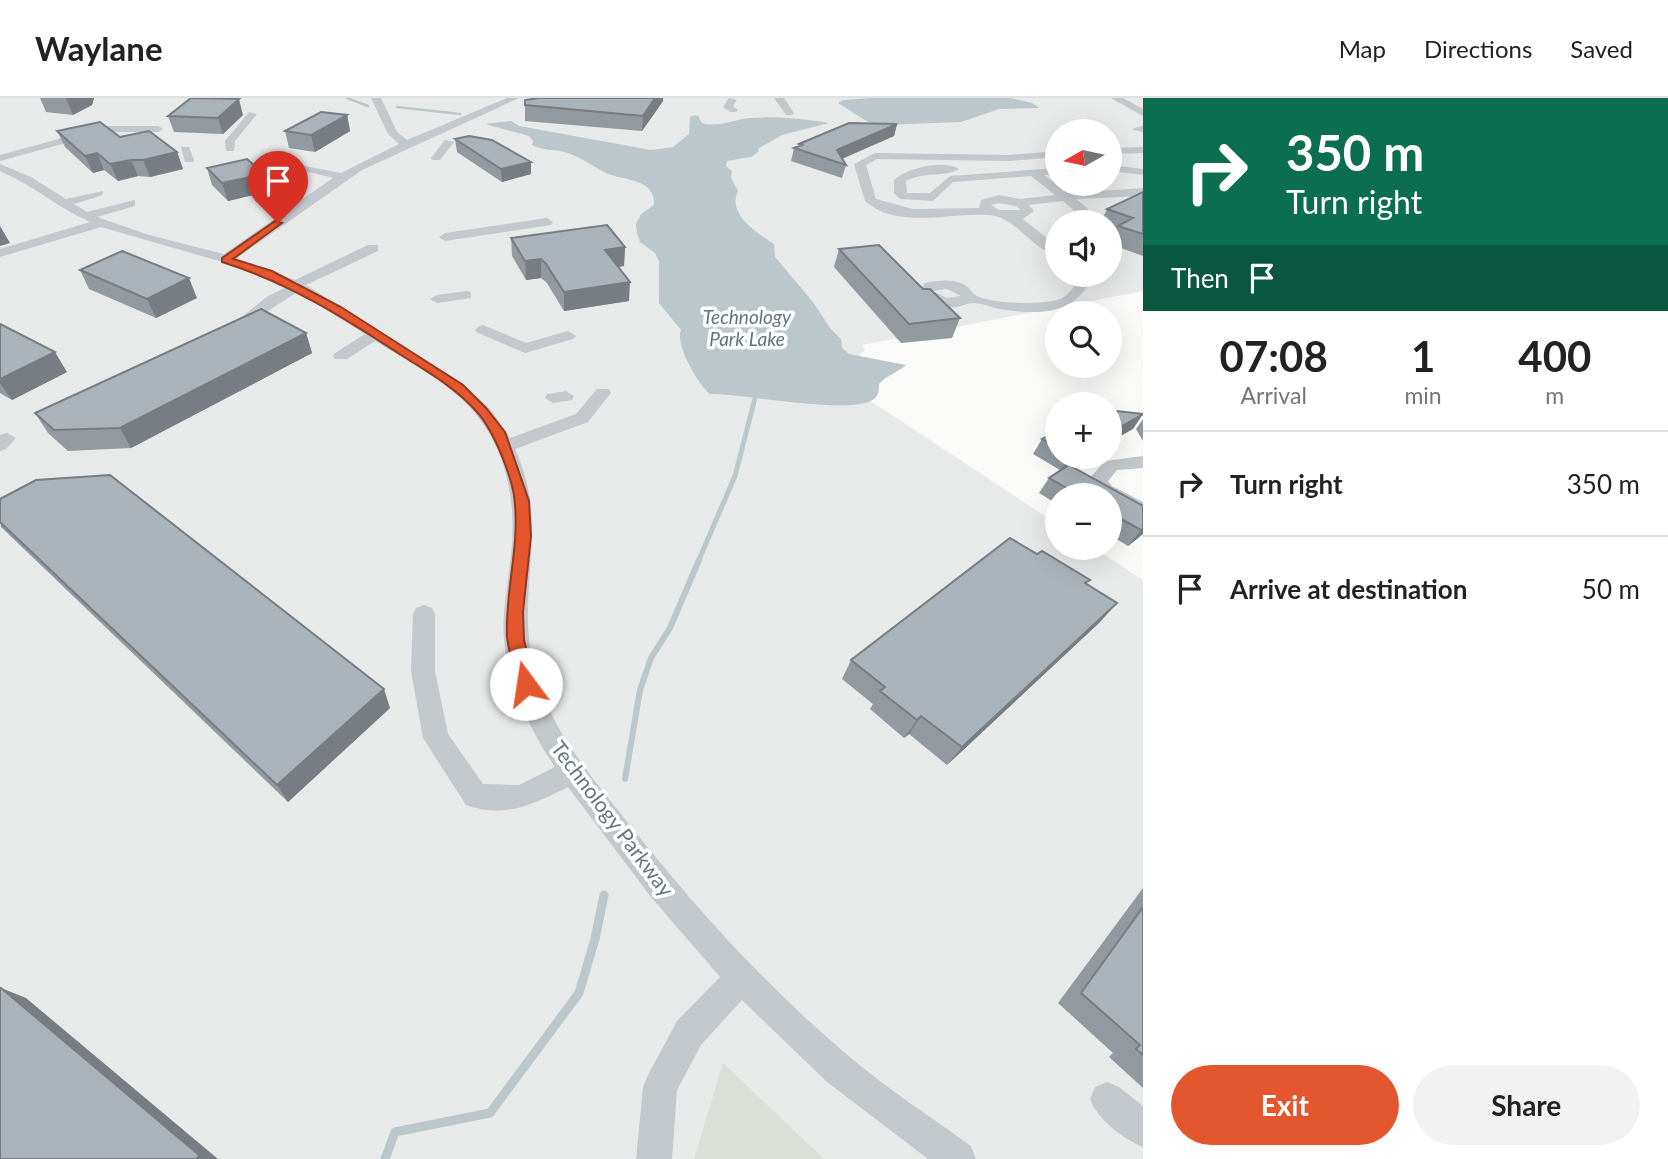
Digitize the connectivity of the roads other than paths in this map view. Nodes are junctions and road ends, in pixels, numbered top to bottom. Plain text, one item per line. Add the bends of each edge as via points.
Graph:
1 (376, 98) edge
2 (514, 98) edge
3 (779, 98) edge
4 (1116, 98) edge
5 (488, 100) dead end
6 (503, 104) junction
7 (789, 113) dead end
8 (1143, 113) edge
9 (252, 114) dead end
10 (158, 128) dead end
11 (106, 129) junction
12 (426, 136) junction
13 (123, 137) edge
14 (449, 142) junction
15 (461, 143) edge
16 (405, 144) junction
17 (230, 149) dead end
18 (1143, 150) edge
19 (1122, 151) edge
20 (1045, 154) edge
21 (950, 155) junction
22 (0, 158) edge
23 (436, 158) dead end
24 (347, 160) dead end
25 (366, 163) junction
26 (1143, 163) edge
27 (293, 165) dead end
28 (1122, 166) edge
29 (0, 167) edge
30 (964, 168) junction
31 (1122, 169) edge
32 (1045, 171) edge
33 (1033, 172) junction
34 (1143, 172) edge
35 (342, 177) junction
36 (976, 177) junction
37 (1143, 192) edge
38 (99, 193) dead end
39 (1062, 197) junction
40 (131, 203) dead end
41 (62, 204) junction
42 (1020, 204) junction
43 (1082, 210) edge
44 (989, 211) junction
45 (1012, 216) junction
46 (94, 220) junction
47 (547, 222) dead end
48 (445, 237) dead end
49 (158, 242) junction
50 (1045, 244) edge
51 (373, 248) dead end
52 (0, 253) edge
53 (135, 253) edge
54 (226, 260) junction
55 (295, 287) junction
56 (1084, 287) edge
57 (465, 294) dead end
58 (437, 299) dead end
59 (969, 299) dead end
60 (249, 318) edge
61 (483, 330) dead end
62 (375, 334) junction
63 (568, 336) dead end
64 (341, 356) dead end
65 (603, 393) dead end
66 (506, 446) junction
67 (1143, 463) edge
68 (1143, 510) edge
69 (424, 614) dead end
70 (572, 772) junction
71 (741, 978) junction
72 (1107, 1099) dead end
73 (1143, 1129) edge
74 (654, 1159) edge
75 (958, 1159) edge

1 - 16 street via 393,134
2 - 6 street
3 - 7 lane
4 - 8 lane
5 - 6 street
6 - 12 street
9 - 17 lane via 230,141
10 - 11 street
11 - 13 street
11 - 22 street
12 - 14 street
12 - 16 street
14 - 15 street
14 - 23 street
16 - 25 street
18 - 19 street
20 - 21 street
21 - 30 street
21 - 44 street via 875,156 860,164 871,201 902,211 935,214
24 - 25 lane
25 - 35 street
26 - 28 street
27 - 35 street
29 - 41 street, Technology Parkway
30 - 36 street
30 - 36 street via 915,171 900,180 900,193 933,197 950,180
31 - 34 street
32 - 33 street
33 - 36 street
33 - 39 street
35 - 54 street
37 - 39 street
38 - 41 street
39 - 42 street
39 - 43 street
40 - 46 street
41 - 46 street, Technology Parkway
42 - 44 street via 990,200 985,203
42 - 45 street via 1026,214
44 - 45 street
45 - 50 street
46 - 49 street, Technology Parkway
46 - 52 street
47 - 48 street
49 - 53 street
49 - 54 street, Technology Parkway
51 - 55 street
54 - 55 street, Technology Parkway via 269,273
55 - 60 street
55 - 62 street, Technology Parkway
56 - 59 lane via 1070,301 1050,306 1013,307
57 - 58 street
61 - 63 lane via 525,348
62 - 64 street
62 - 66 street, Technology Parkway via 458,387 482,410
65 - 66 lane via 582,418
66 - 70 street, Technology Parkway via 522,501 516,640 526,684 549,737
67 - 68 street via 1112,466 1098,480 1105,490
69 - 70 street via 423,671 436,738 476,796 521,797
70 - 71 street, Technology Parkway via 666,894
71 - 74 street via 689,1033 660,1087
71 - 75 street, Technology Parkway via 841,1073
72 - 73 street

